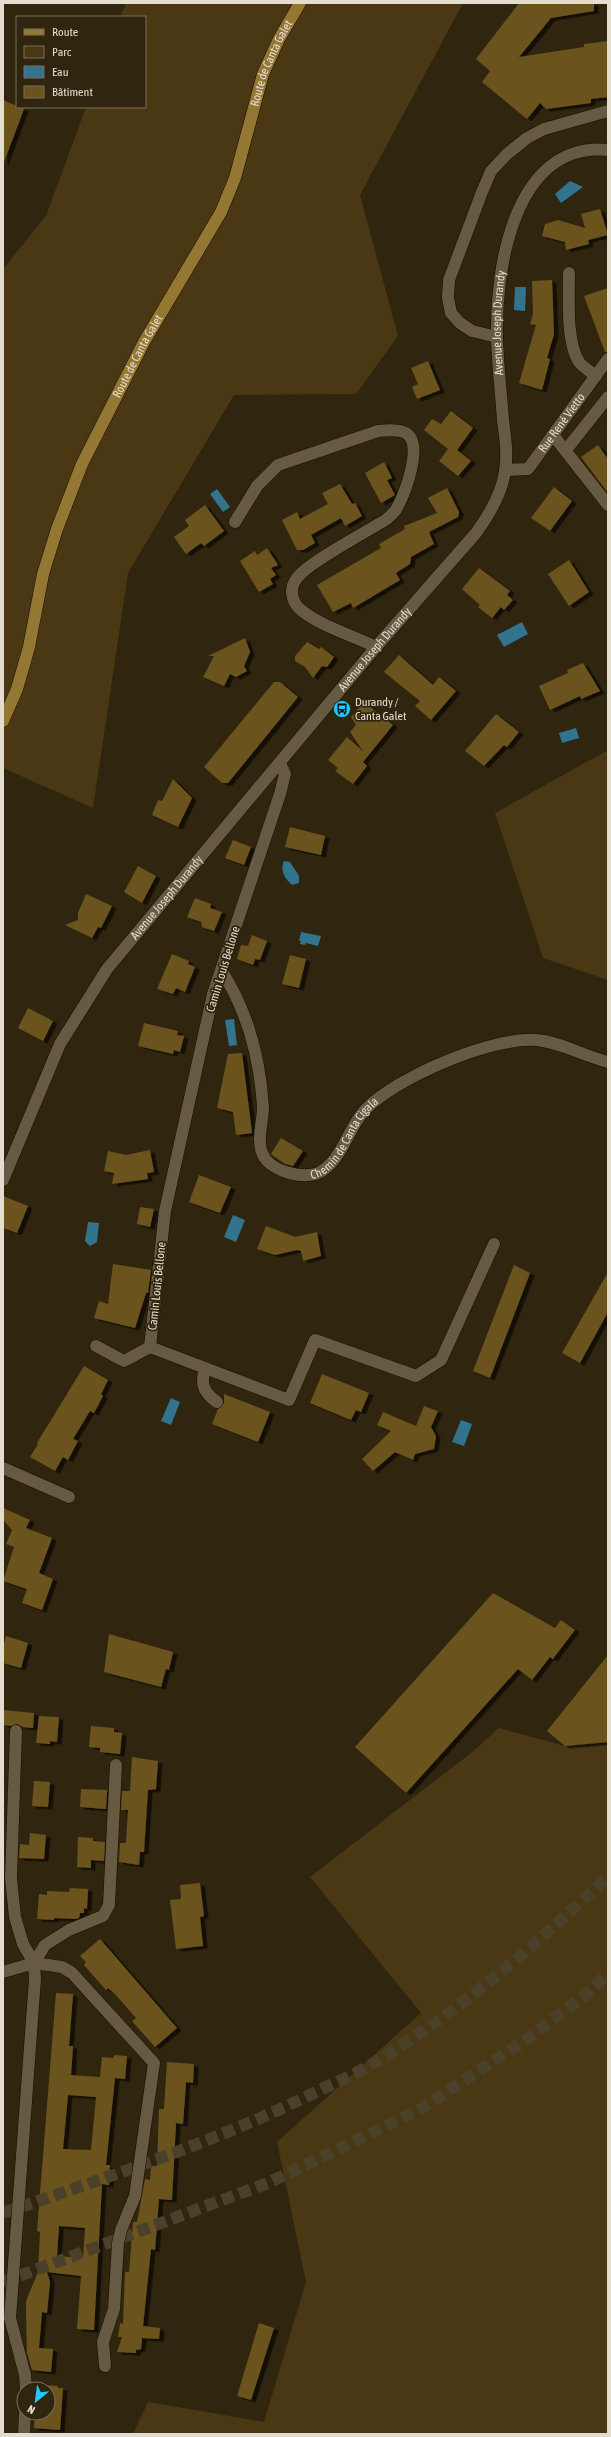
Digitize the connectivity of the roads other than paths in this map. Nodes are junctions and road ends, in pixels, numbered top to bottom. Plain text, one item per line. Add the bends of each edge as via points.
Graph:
1 (300, 3) edge
2 (608, 111) edge
3 (608, 150) edge
4 (569, 273) dead end
5 (497, 337) junction
6 (608, 359) edge
7 (596, 376) junction
8 (608, 396) edge
9 (553, 435) junction
10 (566, 450) junction
11 (505, 470) junction
12 (608, 506) edge
13 (235, 522) dead end
14 (376, 647) junction
15 (3, 721) edge
16 (280, 763) junction
17 (221, 970) junction
18 (608, 1062) edge
19 (3, 1180) edge
20 (494, 1244) dead end
21 (96, 1346) dead end
22 (150, 1347) junction
23 (205, 1369) junction
24 (217, 1402) dead end
25 (3, 1468) edge
26 (69, 1497) dead end
27 (16, 1731) dead end
28 (116, 1765) dead end
29 (34, 1963) junction
30 (3, 1972) edge
31 (8, 2335) edge
32 (105, 2366) dead end
33 (25, 2381) edge
34 (25, 2421) edge
35 (24, 2434) edge

1 - 15 main road, Route de Canta Galet via 263,74 235,178 221,212 144,342 82,464 43,574 27,654 17,689
2 - 5 street via 556,124 527,138 507,154 491,172 449,280 448,298 451,313 460,324 472,331
3 - 5 street, Avenue Joseph Durandy via 584,151 559,159 539,177 525,196 505,256
4 - 7 street via 568,306 574,352 580,363
5 - 11 street, Avenue Joseph Durandy via 506,453
6 - 7 street, Rue René Vietto
7 - 9 street, Rue René Vietto
8 - 10 street
9 - 10 street
9 - 11 street, Rue René Vietto via 528,469
10 - 12 street
11 - 14 street, Avenue Joseph Durandy via 497,497 476,533
13 - 14 street via 256,486 278,465 378,431 394,430 406,434 413,442 415,455 396,509 387,519 303,571 293,586 293,600 301,610
14 - 16 street, Avenue Joseph Durandy
16 - 17 street, Camin Louis Bellone via 285,774 280,794
16 - 19 street, Avenue Joseph Durandy via 117,957 92,991 60,1044
17 - 18 street, Chemin de Canta Cigala via 234,990 255,1055 263,1108 263,1155 269,1164 282,1171 308,1175 320,1172 331,1164 365,1110 385,1094 410,1079 484,1046 507,1041 541,1041
17 - 22 street, Camin Louis Bellone via 213,994 165,1211
20 - 23 street, Camin Louis Bellone via 441,1360 416,1376 316,1340 289,1400
21 - 22 street via 124,1361
22 - 23 street, Camin Louis Bellone
23 - 24 street via 202,1383 204,1390
25 - 26 street
27 - 29 street via 10,1878 15,1917 23,1944
28 - 29 street via 109,1905 103,1916 69,1930 45,1945
29 - 30 street
29 - 31 street via 35,1979
29 - 32 street via 62,1967 72,1973 154,2063 135,2196 118,2243 114,2309 104,2342
31 - 33 street
34 - 35 street

